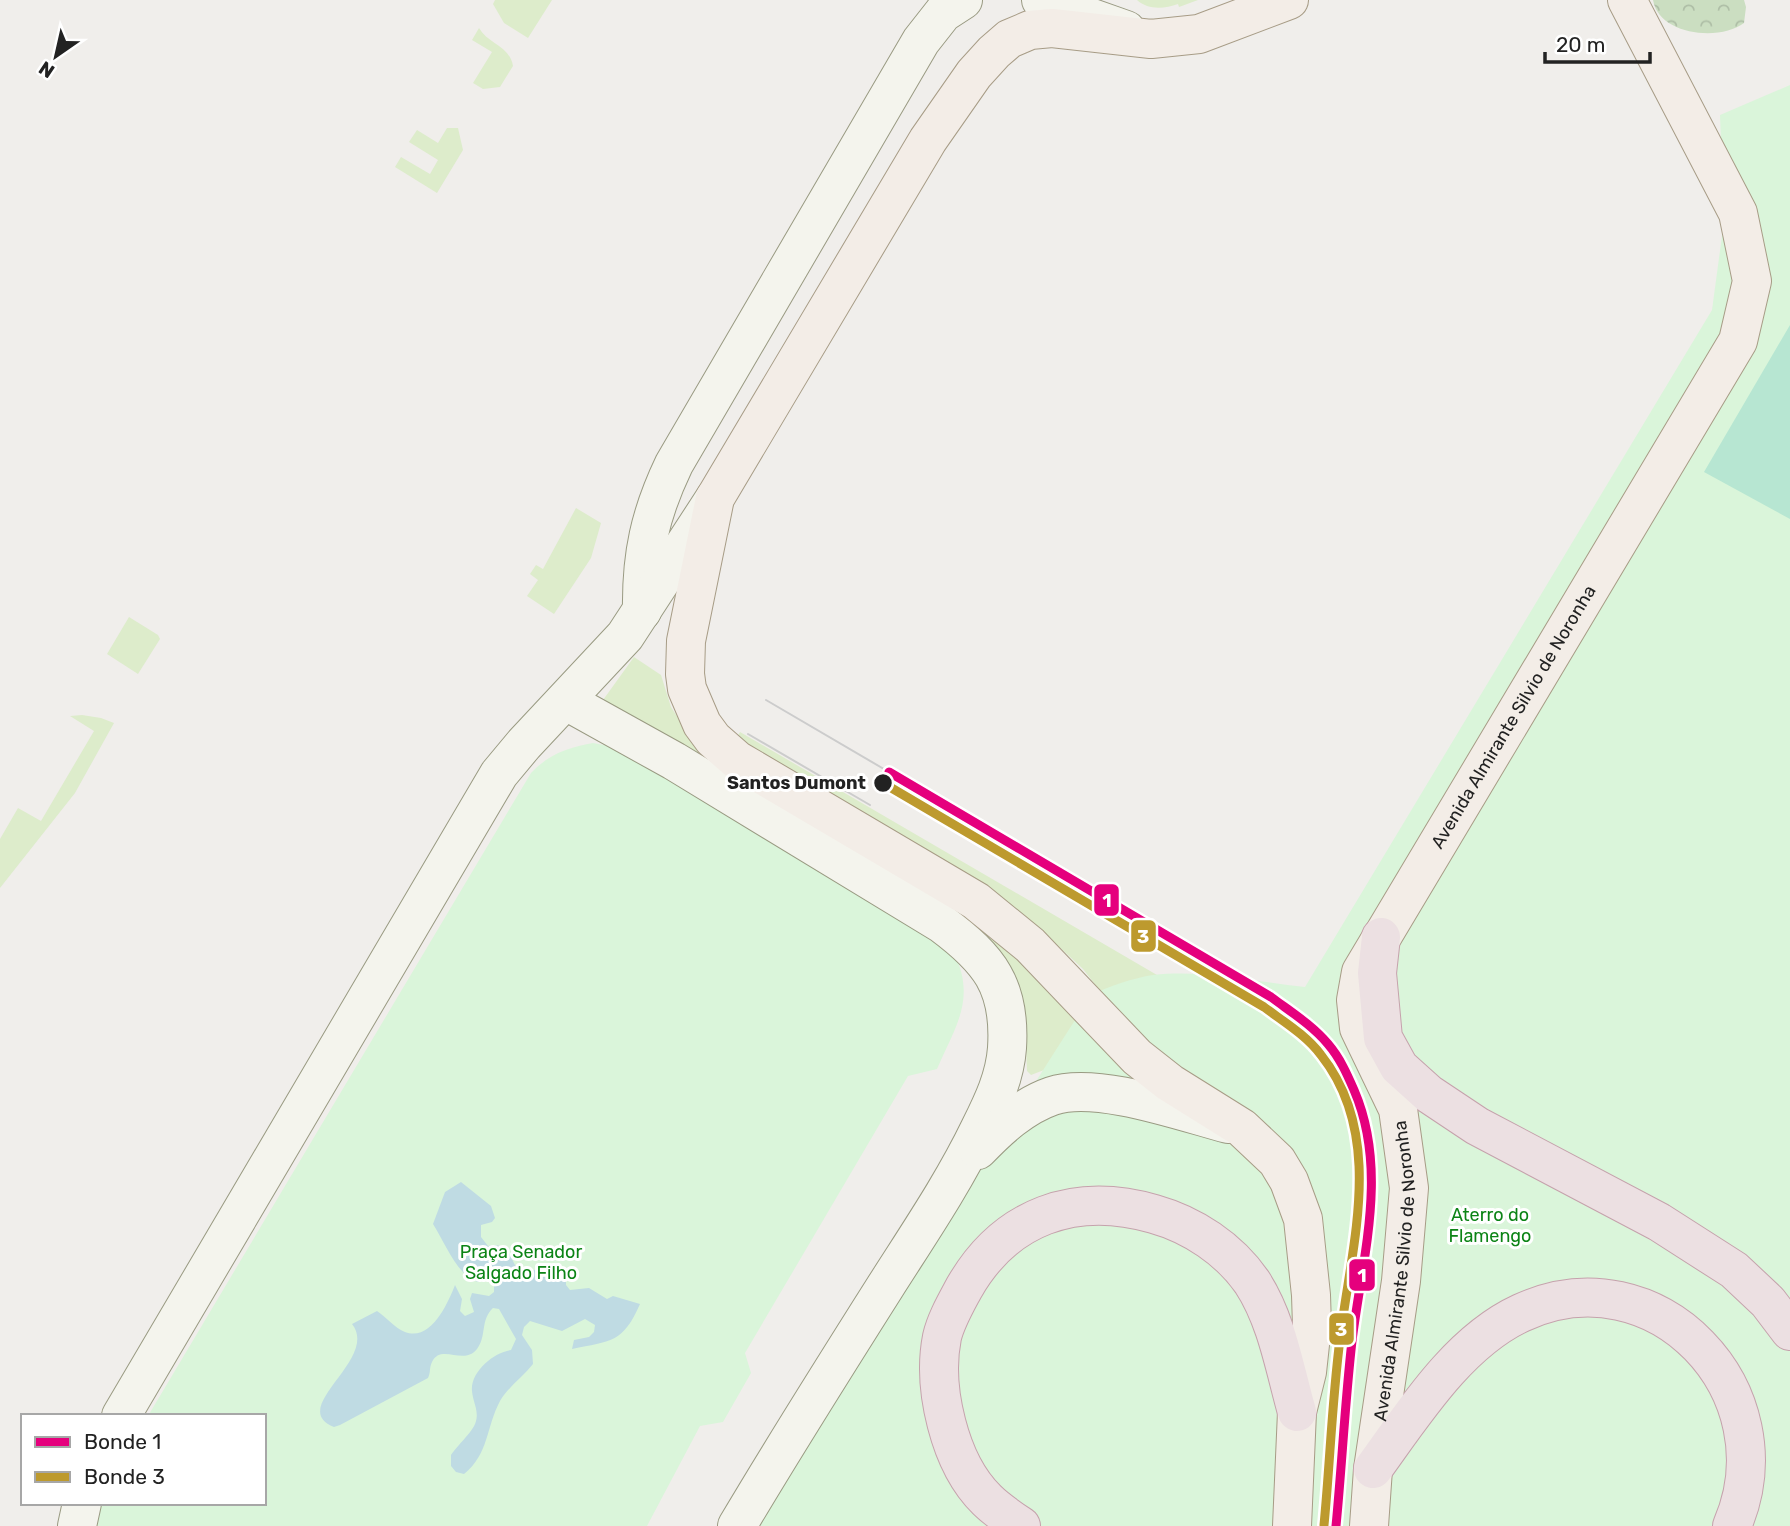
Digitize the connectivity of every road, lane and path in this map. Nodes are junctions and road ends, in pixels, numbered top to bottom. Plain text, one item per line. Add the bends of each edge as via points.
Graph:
1 (962, 0) edge
2 (1041, 0) edge
3 (1289, 0) edge
4 (1627, 0) edge
5 (1151, 39) junction
6 (715, 498) junction
7 (642, 613) junction
8 (566, 701) junction
9 (627, 734) junction
10 (524, 744) junction
11 (1381, 937) junction
12 (1242, 1128) junction
13 (960, 1169) junction
14 (1790, 1331) edge
15 (1297, 1412) junction
16 (122, 1414) edge
17 (1373, 1469) junction
18 (82, 1505) edge
19 (77, 1526) edge
20 (737, 1526) edge
21 (1021, 1526) edge
22 (1292, 1526) edge
23 (1369, 1526) edge
24 (1732, 1526) edge

1 - 7 street via 943,13 921,41 674,464 659,496 645,549
2 - 5 street
3 - 5 main road via 1199,34
4 - 11 main road, Avenida Almirante Silvio de Noronha via 1738,213 1752,281 1738,341
5 - 6 main road via 1052,28 1030,30 994,52 928,140
6 - 7 street
6 - 12 main road via 686,641 685,674 694,709 713,739 737,760 976,901 1030,945 1153,1070
7 - 8 street
8 - 9 street
8 - 10 street
9 - 10 street via 569,735
9 - 13 street via 942,924 983,957 1001,993 1007,1048 999,1088
10 - 16 street via 472,818
11 - 14 highway via 1377,973 1382,1038 1399,1067 1477,1126 1659,1222 1734,1270 1768,1301
11 - 17 main road, Avenida Almirante Silvio de Noronha via 1361,972 1356,1015 1398,1109 1409,1188 1401,1281
12 - 13 street via 1121,1097 1065,1093 1020,1113
12 - 15 main road via 1277,1161 1289,1181 1307,1240 1312,1326
13 - 20 street
15 - 21 highway via 1264,1304 1230,1255 1176,1221 1144,1211 1101,1205 1052,1212 1016,1229 973,1272 946,1325 939,1363 945,1416 968,1475 986,1499
15 - 22 main road
17 - 23 main road, Avenida Almirante Silvio de Noronha
17 - 24 highway via 1443,1376 1483,1336 1539,1305 1592,1296 1660,1315 1685,1330 1717,1362 1744,1423 1748,1463 1746,1487
18 - 19 street

